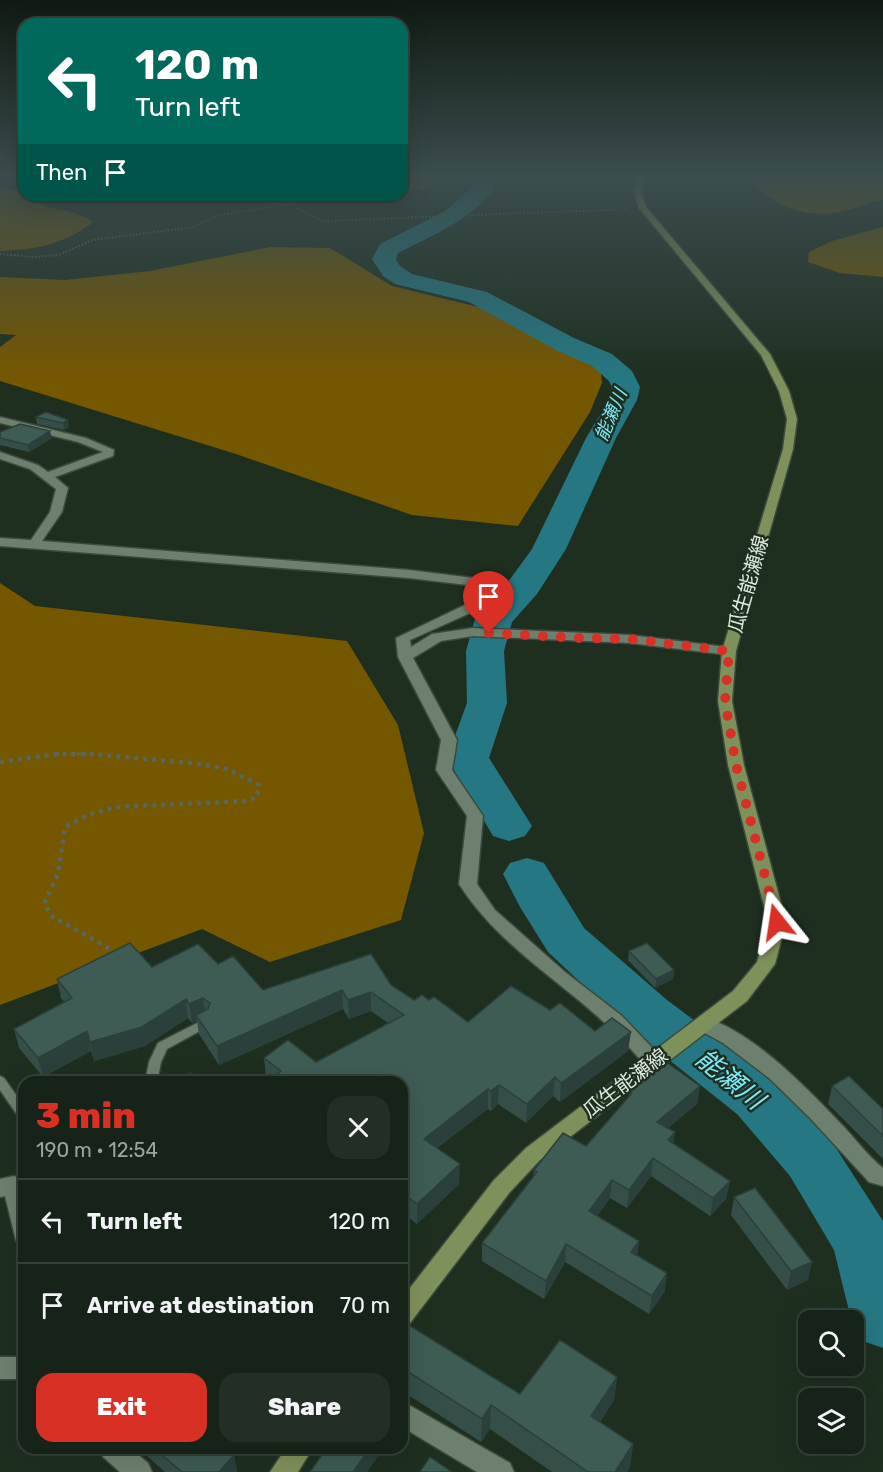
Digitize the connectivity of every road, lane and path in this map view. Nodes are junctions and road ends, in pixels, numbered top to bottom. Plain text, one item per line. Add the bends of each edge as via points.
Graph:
1 (83, 243) edge
2 (672, 243) edge
3 (0, 255) edge
4 (0, 420) edge
5 (0, 455) edge
6 (47, 476) junction
7 (0, 542) edge
8 (34, 544) junction
9 (729, 651) junction
10 (405, 657) junction
11 (0, 762) edge
12 (125, 957) edge
13 (205, 1023) edge
14 (704, 1024) junction
15 (653, 1061) junction
16 (152, 1076) edge
17 (0, 1081) edge
18 (18, 1107) edge
19 (883, 1178) edge
20 (13, 1185) edge
21 (18, 1207) edge
22 (408, 1303) edge
23 (0, 1368) edge
24 (18, 1368) edge
25 (408, 1417) edge
26 (119, 1454) edge
27 (296, 1454) edge
28 (139, 1472) edge
29 (283, 1472) edge
30 (501, 1472) edge

1 - 3 path via 70,253 56,256
2 - 9 main road, 瓜生能瀬線 via 765,354 784,391 792,419 788,449
4 - 6 street via 109,450 102,458
5 - 6 street
6 - 8 street via 62,488 56,512
7 - 8 street
8 - 10 street via 493,584 474,606 403,638
9 - 10 street via 630,639 473,632 437,637
9 - 14 main road, 瓜生能瀬線 via 725,701 736,765 777,922 766,964 740,996
10 - 15 street via 449,740 444,770 475,816 468,884 489,914 615,1021
11 - 12 path via 57,754 92,754 201,764 227,769 259,785 256,797 246,801 115,807 65,827 60,841 60,868 44,904 52,916
13 - 16 lane via 162,1046
14 - 15 main road, 瓜生能瀬線
14 - 19 street via 734,1038 783,1076 876,1176
15 - 22 main road, 瓜生能瀬線 via 534,1154 502,1186
17 - 18 lane
20 - 21 street
23 - 24 street
25 - 30 street
26 - 28 street
27 - 29 main road

